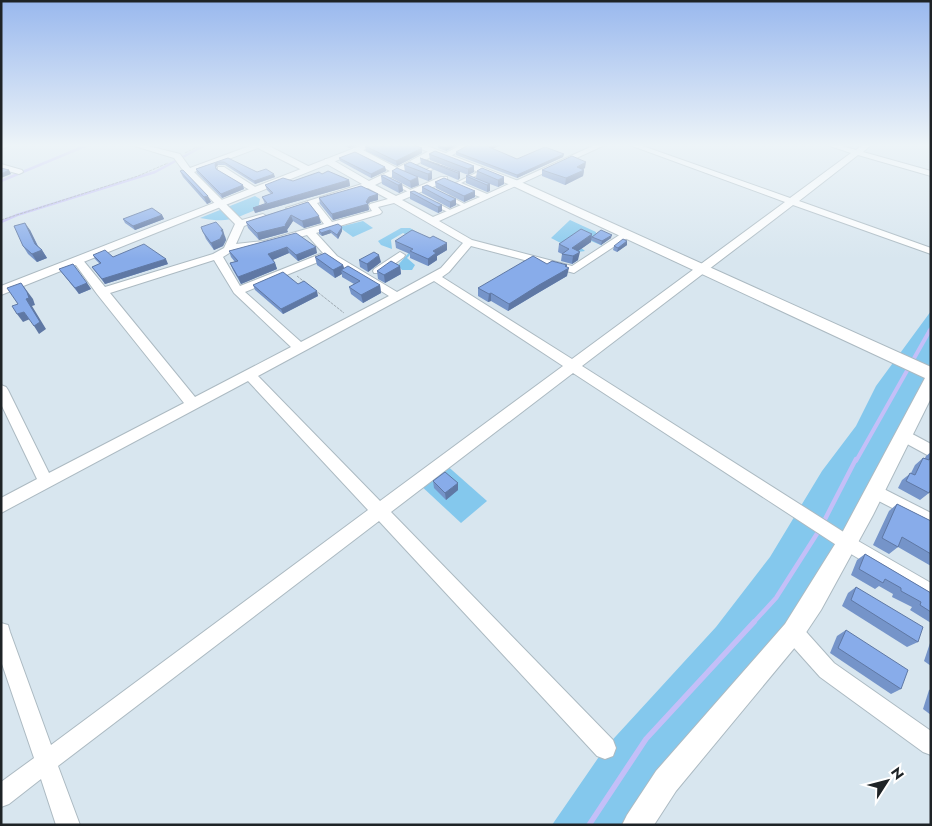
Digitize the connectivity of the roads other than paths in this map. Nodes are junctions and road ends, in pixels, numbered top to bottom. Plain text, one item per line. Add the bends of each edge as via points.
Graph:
1 (200, 183) edge
2 (243, 183) edge
3 (274, 183) edge
4 (364, 183) edge
5 (373, 183) edge
6 (395, 183) edge
7 (436, 183) edge
8 (462, 183) edge
9 (513, 183) edge
10 (520, 183) edge
11 (740, 183) edge
12 (816, 183) edge
13 (517, 184) junction
14 (368, 185) junction
15 (256, 190) junction
16 (415, 193) junction
17 (443, 195) edge
18 (487, 197) junction
19 (394, 200) junction
20 (426, 200) edge
21 (792, 201) junction
22 (312, 202) junction
23 (221, 204) junction
24 (466, 206) junction
25 (452, 212) junction
26 (432, 221) junction
27 (240, 224) junction
28 (329, 225) junction
29 (309, 231) junction
30 (627, 234) junction
31 (469, 242) junction
32 (229, 248) junction
33 (931, 251) edge
34 (330, 254) junction
35 (400, 255) dead end
36 (217, 256) junction
37 (78, 261) junction
38 (701, 269) junction
39 (433, 276) junction
40 (368, 279) junction
41 (1, 291) edge
42 (238, 291) junction
43 (101, 292) junction
44 (397, 296) junction
45 (299, 347) junction
46 (572, 367) junction
47 (249, 374) junction
48 (931, 374) edge
49 (931, 381) edge
50 (1, 390) edge
51 (193, 404) junction
52 (903, 435) junction
53 (931, 451) edge
54 (46, 482) junction
55 (874, 491) junction
56 (1, 506) edge
57 (380, 512) junction
58 (931, 521) edge
59 (842, 540) junction
60 (931, 593) edge
61 (1, 632) edge
62 (793, 632) junction
63 (931, 744) edge
64 (605, 748) dead end
65 (46, 763) junction
66 (1, 796) edge
67 (68, 825) edge
68 (637, 825) edge

1 - 23 street
2 - 15 street
3 - 15 street
4 - 14 street
5 - 14 street
6 - 16 lane
7 - 16 street
8 - 18 street
9 - 13 street
10 - 13 street
11 - 21 street
12 - 21 street
13 - 18 street via 496,190
13 - 30 street
14 - 19 street
14 - 22 street
15 - 23 street
16 - 19 street
17 - 24 lane
18 - 24 street
19 - 26 street
19 - 28 street via 373,206 377,212
20 - 25 lane
21 - 33 street
21 - 38 street
22 - 27 street
22 - 28 street
23 - 27 street
23 - 37 street
24 - 25 street
25 - 26 street
26 - 31 street
27 - 32 street
28 - 29 street
29 - 32 street via 266,244
29 - 34 street
30 - 31 street via 574,270
30 - 38 street
31 - 39 street via 445,270
32 - 36 street
34 - 40 street
34 - 42 street
35 - 40 street
36 - 42 street
36 - 43 street
37 - 41 street
37 - 43 street
38 - 46 street
38 - 48 street
39 - 44 street
39 - 46 street
40 - 44 street
42 - 45 street
43 - 51 street
44 - 45 street
45 - 47 street
46 - 57 street
46 - 59 street
47 - 51 street
47 - 57 street
49 - 52 street
50 - 54 street
51 - 54 street
52 - 53 street
52 - 55 street
54 - 56 street
55 - 58 street
55 - 59 street
57 - 64 street
57 - 65 street
59 - 60 street
59 - 62 street via 810,609
61 - 65 street
62 - 63 street via 827,670
62 - 68 street via 666,781
65 - 66 street
65 - 67 street

